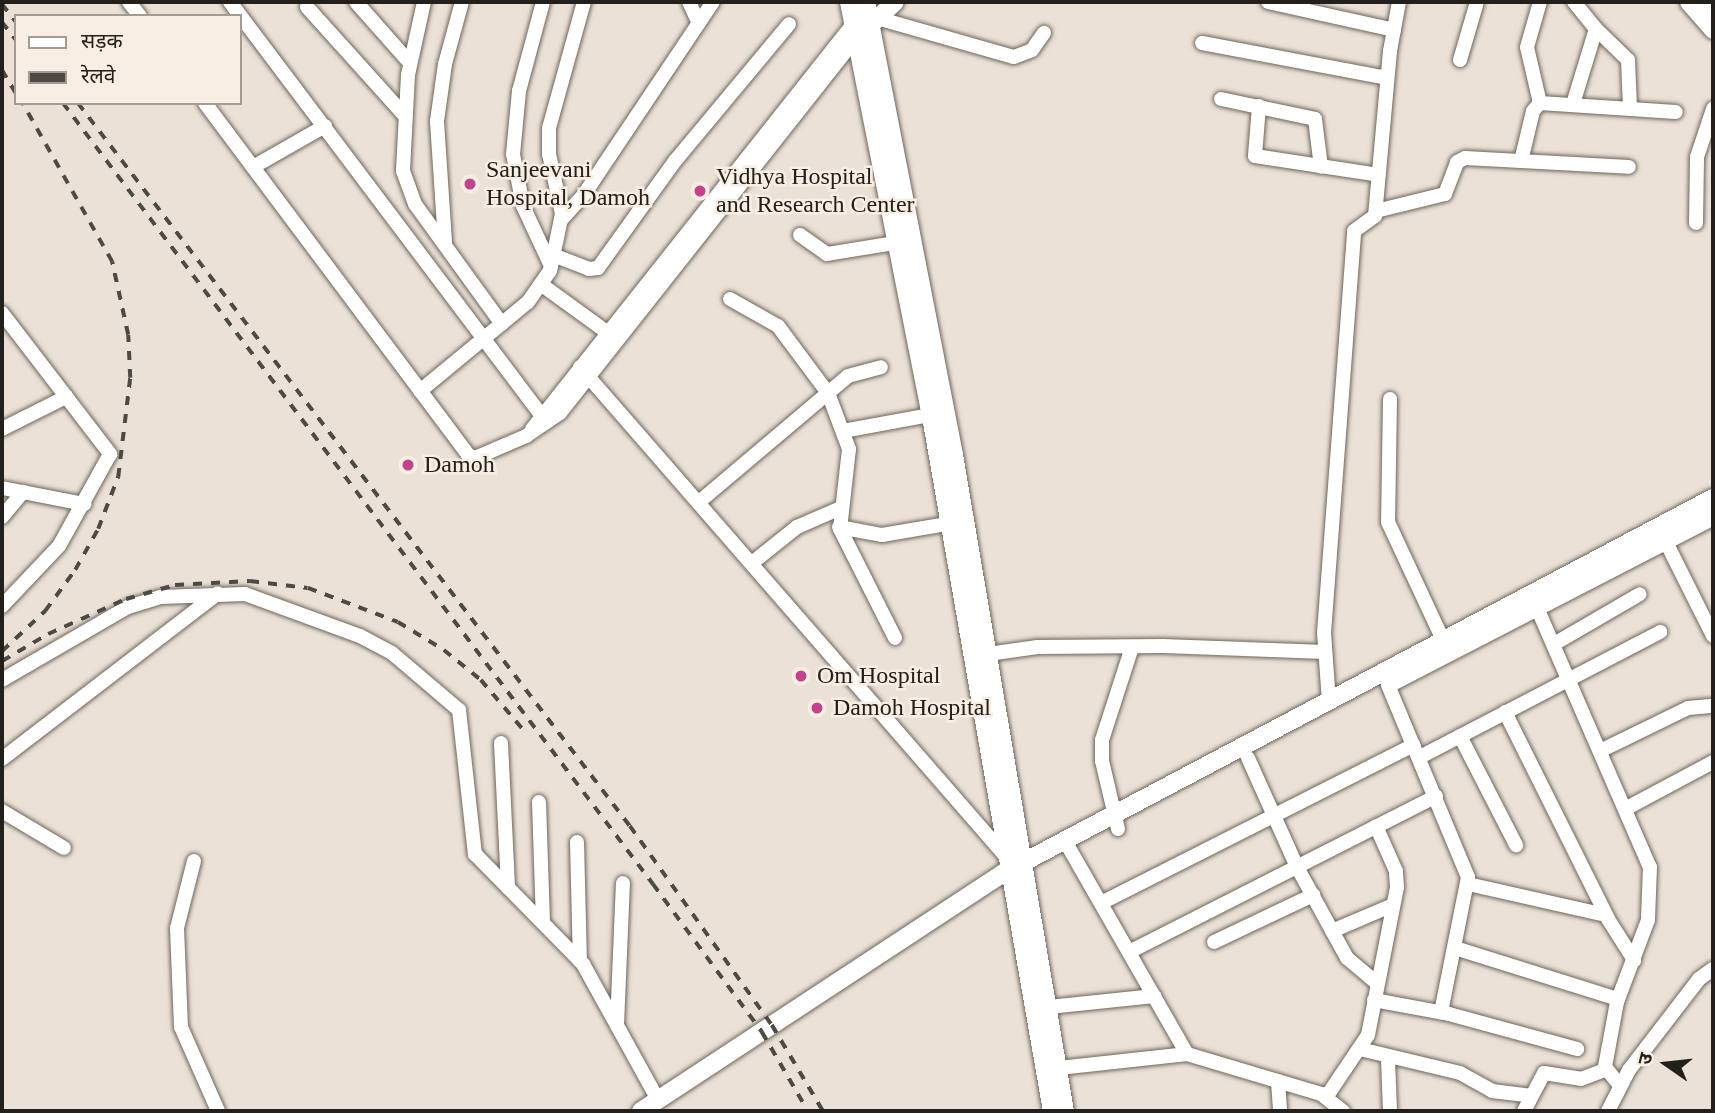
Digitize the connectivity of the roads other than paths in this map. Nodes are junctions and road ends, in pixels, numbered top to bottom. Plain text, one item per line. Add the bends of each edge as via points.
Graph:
1 (357, 2) edge
2 (425, 2) edge
3 (463, 2) edge
4 (543, 2) edge
5 (584, 2) edge
6 (689, 2) edge
7 (713, 2) edge
8 (849, 2) edge
9 (895, 2) edge
10 (1268, 2) edge
11 (1399, 2) edge
12 (1476, 2) edge
13 (1541, 2) edge
14 (1574, 2) edge
15 (1689, 2) edge
16 (1708, 2) edge
17 (307, 7) dead end
18 (1713, 8) edge
19 (867, 17) edge
20 (242, 18) edge
21 (699, 23) junction
22 (789, 24) dead end
23 (1596, 29) junction
24 (1394, 30) junction
25 (1713, 30) edge
26 (1044, 33) dead end
27 (1202, 43) dead end
28 (1460, 60) dead end
29 (410, 63) junction
30 (1387, 78) junction
31 (1221, 99) dead end
32 (1540, 103) junction
33 (1573, 104) junction
34 (206, 105) edge
35 (1259, 106) junction
36 (1630, 108) junction
37 (1713, 109) edge
38 (1676, 112) dead end
39 (405, 116) junction
40 (325, 126) junction
41 (1521, 161) junction
42 (253, 167) junction
43 (1321, 167) junction
44 (1629, 167) dead end
45 (1379, 175) junction
46 (1376, 211) junction
47 (561, 220) junction
48 (1696, 223) dead end
49 (800, 235) dead end
50 (904, 241) junction
51 (446, 246) junction
52 (552, 261) junction
53 (669, 266) junction
54 (542, 285) junction
55 (730, 299) dead end
56 (2, 313) edge
57 (502, 324) junction
58 (608, 332) junction
59 (485, 338) junction
60 (881, 367) dead end
61 (585, 372) junction
62 (420, 391) junction
63 (828, 393) junction
64 (66, 397) junction
65 (1390, 399) dead end
66 (938, 413) junction
67 (542, 416) junction
68 (2, 429) edge
69 (843, 431) junction
70 (526, 436) junction
71 (2, 488) edge
72 (23, 492) junction
73 (1713, 498) edge
74 (699, 502) junction
75 (84, 505) junction
76 (841, 508) junction
77 (2, 517) edge
78 (1712, 521) edge
79 (957, 522) junction
80 (839, 527) junction
81 (1666, 542) junction
82 (752, 563) junction
83 (219, 593) junction
84 (1640, 594) dead end
85 (2, 606) edge
86 (1538, 610) junction
87 (1660, 632) dead end
88 (1713, 636) edge
89 (895, 639) dead end
90 (1444, 642) junction
91 (1554, 644) junction
92 (982, 645) junction
93 (1132, 647) junction
94 (1325, 652) junction
95 (1569, 677) junction
96 (2, 680) edge
97 (1388, 685) junction
98 (1329, 702) junction
99 (1713, 706) edge
100 (1505, 712) junction
101 (1460, 736) junction
102 (2, 743) edge
103 (501, 743) dead end
104 (21, 744) junction
105 (1417, 751) junction
106 (1600, 751) junction
107 (1248, 758) junction
108 (2, 759) edge
109 (1713, 762) edge
110 (1436, 796) junction
111 (540, 802) dead end
112 (1625, 809) junction
113 (2, 811) edge
114 (1273, 816) junction
115 (1117, 823) junction
116 (1376, 826) junction
117 (578, 842) dead end
118 (1516, 845) dead end
119 (1068, 846) junction
120 (64, 848) dead end
121 (194, 861) dead end
122 (1297, 867) junction
123 (1014, 869) junction
124 (623, 883) dead end
125 (1468, 884) junction
126 (508, 888) junction
127 (1312, 895) junction
128 (1103, 902) junction
129 (1393, 905) junction
130 (1606, 915) junction
131 (543, 923) junction
132 (1332, 931) junction
133 (1214, 942) dead end
134 (1455, 948) junction
135 (1130, 951) junction
136 (1634, 960) junction
137 (580, 961) junction
138 (1713, 969) edge
139 (1377, 983) junction
140 (1154, 996) junction
141 (1618, 999) junction
142 (1374, 1000) junction
143 (1049, 1007) junction
144 (1441, 1012) junction
145 (617, 1026) junction
146 (1360, 1049) junction
147 (1577, 1049) dead end
148 (1187, 1054) junction
149 (1388, 1059) junction
150 (1059, 1068) junction
151 (1605, 1070) junction
152 (1278, 1081) junction
153 (1619, 1084) junction
154 (1327, 1096) junction
155 (1531, 1096) junction
156 (658, 1100) junction
157 (218, 1111) edge
158 (641, 1111) edge
159 (1052, 1111) edge
160 (1065, 1111) edge
161 (1280, 1111) edge
162 (1343, 1111) edge
163 (1390, 1111) edge
164 (1524, 1111) edge
165 (1608, 1111) edge

1 - 29 street
2 - 29 street
3 - 51 street via 445,64 437,121
4 - 52 street via 513,125 513,154 523,206
5 - 47 street via 549,128
6 - 21 street
7 - 21 street
8 - 19 main road
9 - 19 main road
10 - 24 street
11 - 24 street
12 - 28 street
13 - 32 street via 1527,47
14 - 23 street
15 - 25 main road
16 - 18 main road
17 - 39 street
19 - 26 street via 1014,57 1026,55
19 - 50 main road
19 - 53 street
20 - 40 street
21 - 47 street
22 - 52 street via 675,161 598,268
23 - 33 street
23 - 36 street via 1628,60
24 - 30 street
27 - 30 street
29 - 39 street
30 - 45 street
31 - 35 street
32 - 33 street
32 - 41 street via 1533,111
33 - 36 street
34 - 42 street
35 - 43 street via 1315,119
35 - 43 street via 1255,156
36 - 38 street
37 - 48 street via 1697,157
39 - 51 street via 402,152 407,186
40 - 42 street
40 - 59 street
41 - 44 street
41 - 46 street via 1460,159 1445,194
42 - 62 street
43 - 45 street
45 - 46 street
46 - 94 street via 1374,219 1354,231
47 - 52 street
49 - 50 street via 827,254
50 - 66 main road
51 - 57 street
52 - 54 street
53 - 58 street
53 - 61 street
54 - 57 street
54 - 58 street
55 - 63 street via 778,326
56 - 64 street
57 - 59 street
58 - 61 street
59 - 62 street
59 - 67 street
60 - 63 street via 856,372
61 - 67 street
61 - 70 street via 560,413
61 - 74 street
62 - 70 street via 472,458
63 - 69 street
63 - 74 street
64 - 68 street
64 - 75 street via 110,454
65 - 90 street via 1388,522
66 - 69 street
66 - 79 main road
67 - 70 street
69 - 76 street via 849,458
71 - 72 street
72 - 75 street
72 - 77 street
73 - 90 main road
74 - 82 street
75 - 85 street via 59,546
76 - 80 street
76 - 82 street via 797,527
78 - 81 main road
79 - 80 street via 882,535
79 - 92 main road
80 - 89 street
81 - 86 main road
81 - 88 street
82 - 123 street
83 - 96 street via 160,597 136,604
83 - 104 street
83 - 126 street via 262,599 378,644 456,705 461,717 472,846
84 - 91 street
86 - 91 street
86 - 97 main road
87 - 95 street
90 - 98 main road
91 - 95 street
92 - 93 street
92 - 123 main road
93 - 94 street
93 - 115 street via 1102,740
94 - 98 street
95 - 100 street
95 - 106 street
97 - 105 street
97 - 107 main road
98 - 115 main road
99 - 106 street via 1688,708
100 - 101 street
100 - 130 street
101 - 105 street
101 - 118 street
102 - 104 street
103 - 126 street
104 - 108 street
105 - 110 street
105 - 114 street
106 - 112 street
107 - 114 street
107 - 115 main road
109 - 112 street
110 - 116 street
110 - 125 street
111 - 131 street
112 - 136 street via 1650,872 1648,920
113 - 120 street
114 - 122 street
114 - 128 street
115 - 119 main road
116 - 122 street
116 - 129 street via 1396,871
117 - 137 street
119 - 123 main road
119 - 128 street
121 - 157 street via 177,928 181,1027
122 - 127 street
122 - 135 street
123 - 143 main road
123 - 156 main road
123 - 159 main road
124 - 145 street
125 - 130 street
125 - 134 street
126 - 131 street
127 - 132 street
127 - 133 street
128 - 135 street
129 - 132 street
129 - 139 street
130 - 136 street
131 - 137 street
132 - 139 street via 1350,964
134 - 141 street
134 - 144 street
135 - 140 street
136 - 141 street
137 - 145 street
138 - 153 street via 1699,979
139 - 142 street
140 - 143 street
140 - 148 street
141 - 151 street
142 - 144 street
142 - 146 street via 1368,1035
143 - 150 main road
144 - 147 street
145 - 156 street
146 - 149 street
146 - 154 street
148 - 150 street
148 - 152 street
149 - 155 street via 1460,1073 1499,1093
149 - 163 street
150 - 160 main road
151 - 153 street
151 - 155 street via 1581,1079 1544,1073
152 - 154 street
152 - 161 street
153 - 165 street
154 - 162 street
155 - 164 street
156 - 158 main road

